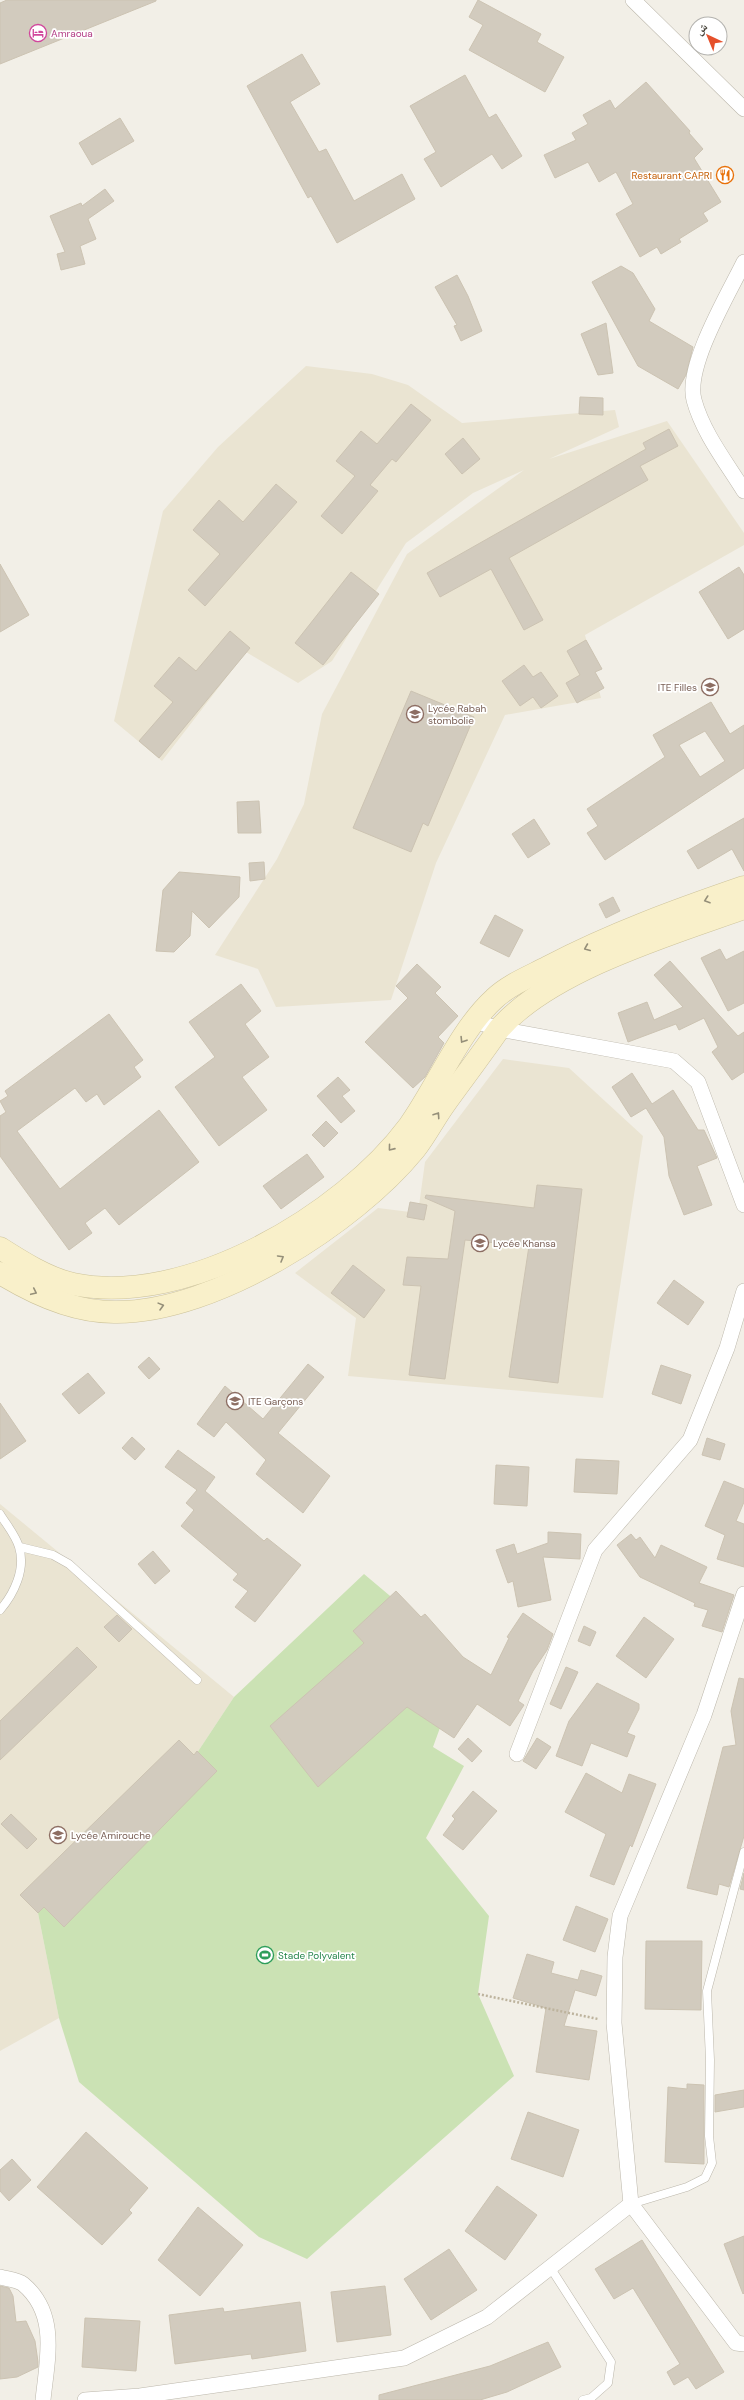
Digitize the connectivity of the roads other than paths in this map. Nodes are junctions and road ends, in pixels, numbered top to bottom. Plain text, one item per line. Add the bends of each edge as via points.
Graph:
1 (633, 0) edge
2 (744, 109) edge
3 (743, 265) edge
4 (744, 491) edge
5 (744, 887) edge
6 (744, 908) edge
7 (475, 1021) junction
8 (499, 1030) junction
9 (744, 1205) edge
10 (0, 1248) edge
11 (0, 1273) edge
12 (744, 1291) edge
13 (0, 1514) edge
14 (20, 1547) junction
15 (744, 1594) edge
16 (0, 1610) edge
17 (197, 1680) dead end
18 (517, 1754) dead end
19 (744, 1852) edge
20 (631, 2204) junction
21 (550, 2268) junction
22 (0, 2277) edge
23 (744, 2344) edge
24 (43, 2400) edge
25 (85, 2400) edge
26 (583, 2400) edge

1 - 2 street
3 - 4 street via 705,341 694,376 694,399 708,433
5 -> 7 main road via 664,915 576,952 494,998
6 - 8 main road via 666,936 584,970 535,997 511,1016
7 - 8 street
7 -> 10 main road via 409,1125 386,1154 351,1187 301,1222 250,1252 178,1279 133,1288 72,1284 23,1262
8 - 9 street via 674,1061 698,1082
11 -> 8 main road via 48,1298 116,1312 155,1308 192,1298 247,1277 294,1250 357,1206 389,1176 415,1149
12 - 18 street via 728,1348 690,1440 595,1550
13 - 14 lane
14 - 16 lane via 20,1574 11,1597
14 - 17 lane via 53,1555 69,1564
15 - 20 street via 704,1715 620,1916 615,1957 614,2023
19 - 20 lane via 707,1991 710,2060 709,2136 712,2163 705,2178 687,2187
20 - 21 street
20 - 23 street via 736,2343
21 - 25 street via 487,2317 404,2358 140,2396
21 - 26 lane via 611,2362 608,2383 591,2398
22 - 24 street via 23,2283 43,2310 50,2339

